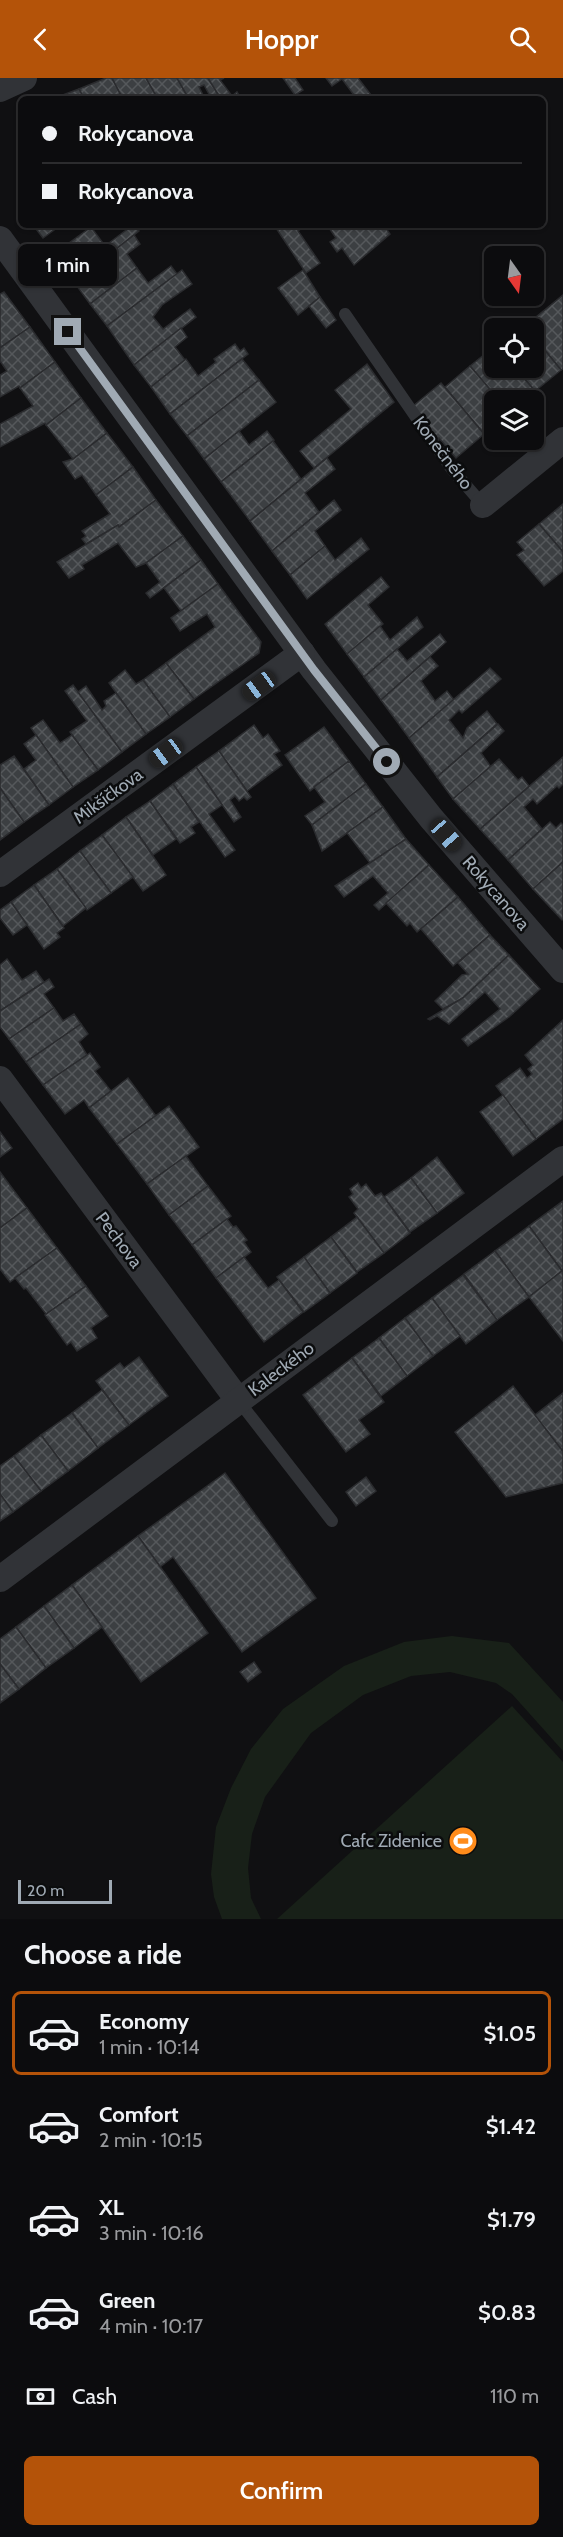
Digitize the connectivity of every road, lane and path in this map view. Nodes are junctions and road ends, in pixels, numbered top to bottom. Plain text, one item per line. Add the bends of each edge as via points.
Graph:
1 (24, 78) edge
2 (0, 89) edge
3 (0, 239) edge
4 (345, 314) dead end
5 (563, 440) edge
6 (483, 505) joint
7 (302, 653) junction
8 (0, 874) edge
9 (563, 969) edge
10 (0, 1079) edge
11 (563, 1159) edge
12 (238, 1400) junction
13 (332, 1521) dead end
14 (0, 1579) edge

1 - 2 street
3 - 7 street, Rokycanova
4 - 6 lane, Konečného via 451,468
5 - 6 street, Konečného
7 - 8 street, Mikšíčkova
7 - 9 street, Rokycanova via 431,818
10 - 12 street, Pechova
11 - 12 street, Kaleckého
12 - 13 lane
12 - 14 street, Kaleckého

